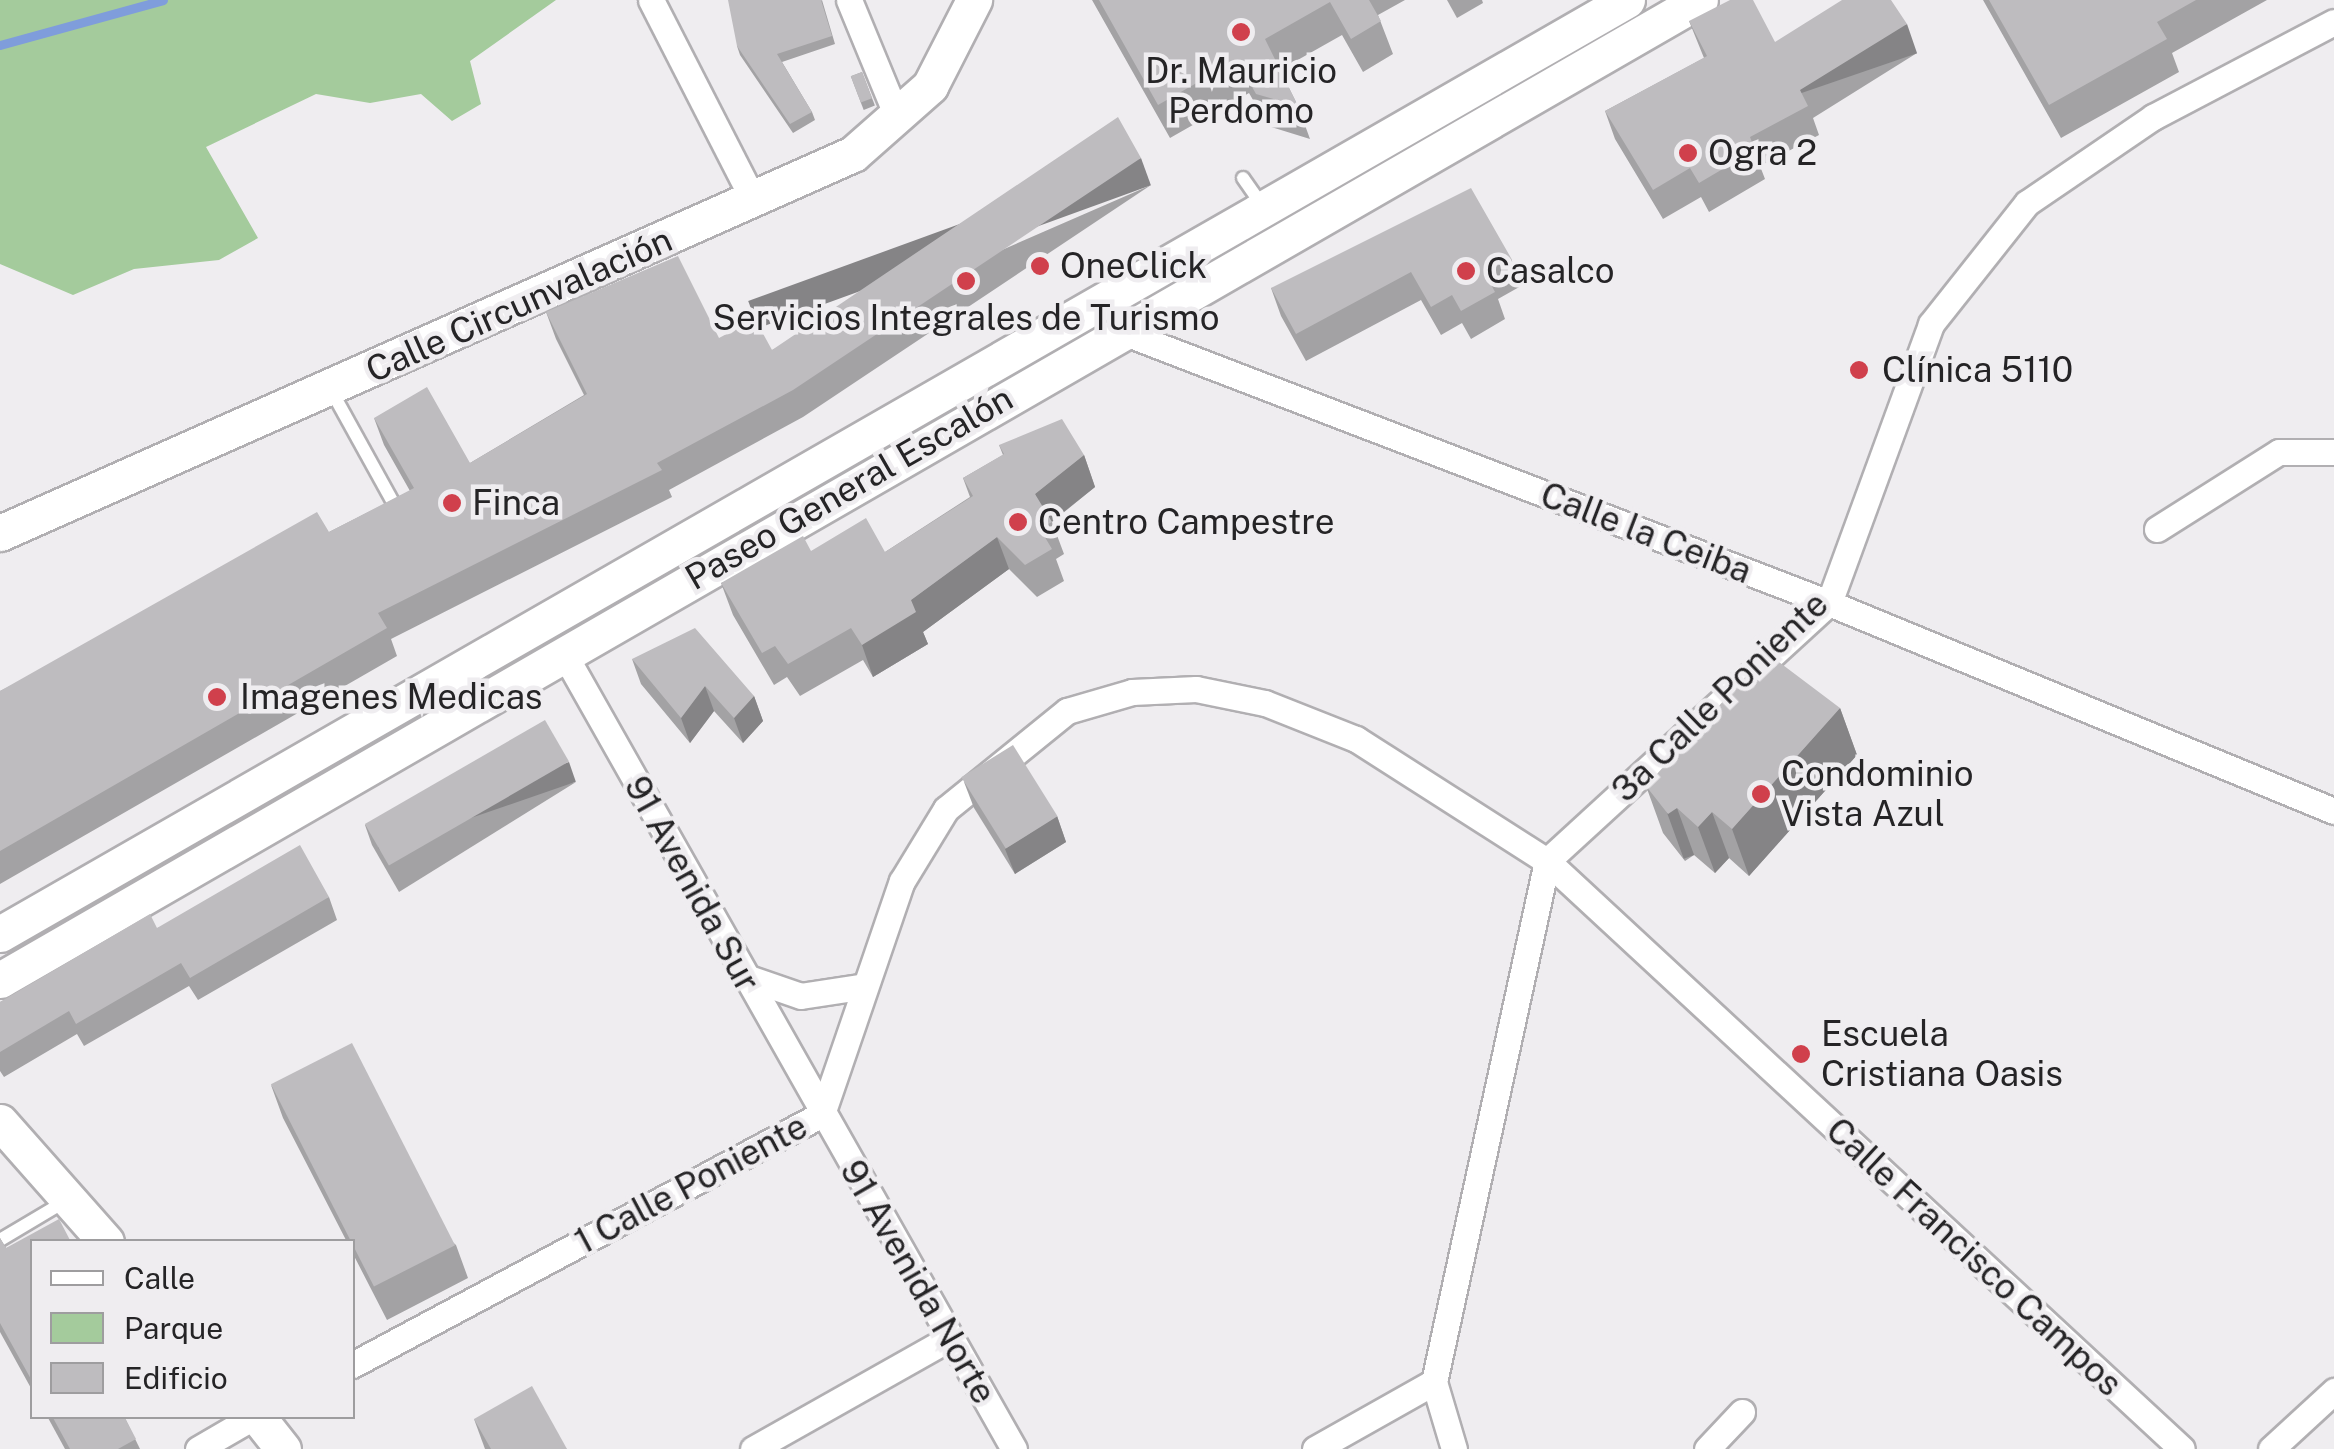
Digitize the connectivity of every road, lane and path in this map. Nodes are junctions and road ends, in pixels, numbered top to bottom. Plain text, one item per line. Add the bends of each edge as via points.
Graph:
1 (651, 0) edge
2 (850, 0) edge
3 (974, 0) edge
4 (1627, 0) edge
5 (1700, 0) edge
6 (2334, 22) edge
7 (898, 118) junction
8 (1244, 178) dead end
9 (754, 199) junction
10 (1264, 207) junction
11 (1120, 331) junction
12 (331, 390) junction
13 (2334, 452) edge
14 (402, 518) edge
15 (2158, 528) dead end
16 (0, 533) edge
17 (1829, 603) junction
18 (564, 652) junction
19 (2334, 811) edge
20 (1546, 861) junction
21 (0, 934) edge
22 (743, 976) junction
23 (0, 980) edge
24 (860, 987) junction
25 (822, 1114) junction
26 (5, 1135) edge
27 (69, 1199) junction
28 (103, 1239) edge
29 (0, 1240) edge
30 (950, 1338) junction
31 (355, 1362) edge
32 (1434, 1382) junction
33 (2334, 1392) edge
34 (1742, 1412) dead end
35 (251, 1419) edge
36 (258, 1419) edge
37 (198, 1449) edge
38 (283, 1449) edge
39 (753, 1449) edge
40 (1014, 1449) edge
41 (1315, 1449) edge
42 (1454, 1449) edge
43 (1707, 1449) edge
44 (2182, 1449) edge
45 (2272, 1449) edge

1 - 9 street
2 - 7 street
3 - 7 main road, Calle Circunvalación via 953,50
4 - 10 main road, Paseo General Escalón
5 - 11 main road, Paseo General Escalón
6 - 17 street, 3a Calle Poniente via 2154,116 2027,203 1972,265 1931,324
7 - 9 main road, Calle Circunvalación via 853,154
8 - 10 lane
9 - 12 main road, Calle Circunvalación
10 - 21 main road, Paseo General Escalón
11 - 17 street, Calle la Ceiba
11 - 18 main road, Paseo General Escalón
12 - 14 lane
12 - 16 main road, Calle Circunvalación
13 - 15 street via 2278,452
17 - 19 street, Calle la Ceiba
17 - 20 street, 3a Calle Poniente
18 - 22 street, 91 Avenida Sur
18 - 23 main road, Paseo General Escalón
20 - 24 street, 1 Calle Poniente via 1356,739 1265,702 1196,689 1132,692 1067,711 946,809 902,880
20 - 32 street
20 - 44 street, Calle Francisco Campos
22 - 24 street via 800,996
22 - 25 street, 91 Avenida Sur
24 - 25 street, 1 Calle Poniente
25 - 30 street, 91 Avenida Norte
25 - 31 street, 1 Calle Poniente
26 - 27 main road
27 - 28 main road
27 - 29 lane
30 - 39 street
30 - 40 street, 91 Avenida Norte
32 - 41 street
32 - 42 street
33 - 45 street
34 - 43 street
35 - 37 street
36 - 38 main road

